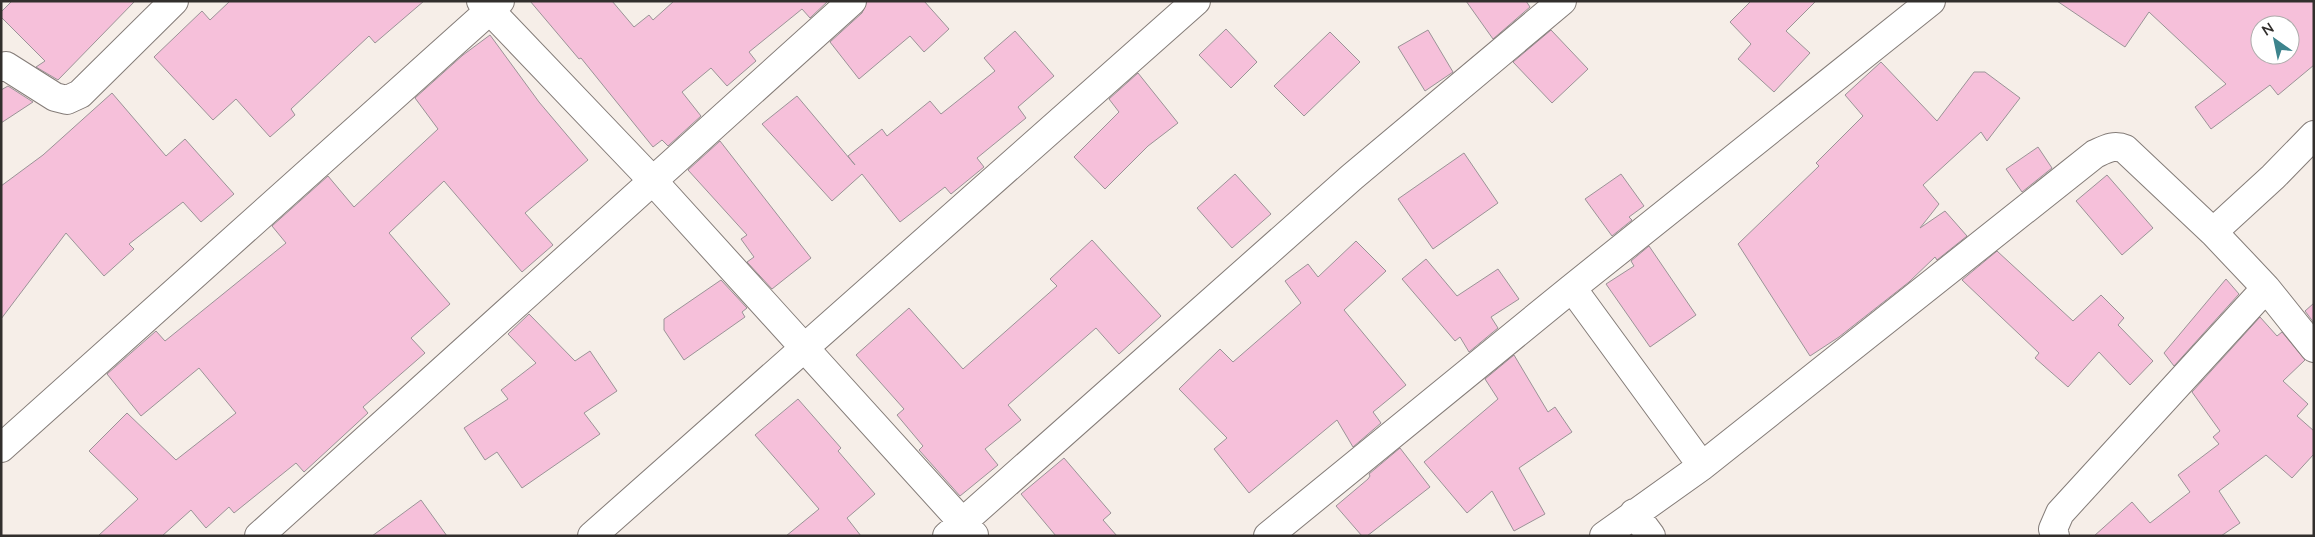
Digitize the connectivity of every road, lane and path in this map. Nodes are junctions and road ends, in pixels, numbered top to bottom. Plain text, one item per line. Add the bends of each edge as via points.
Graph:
1 (174, 1) edge
2 (852, 1) edge
3 (1196, 1) edge
4 (1562, 1) edge
5 (1931, 1) edge
6 (490, 4) edge
7 (1, 67) edge
8 (2314, 135) edge
9 (654, 182) junction
10 (2214, 232) junction
11 (1572, 288) junction
12 (2266, 288) junction
13 (805, 348) junction
14 (2314, 348) edge
15 (1, 448) edge
16 (1702, 466) junction
17 (1634, 513) junction
18 (961, 531) edge
19 (259, 536) edge
20 (592, 536) edge
21 (1268, 536) edge
22 (1604, 536) edge
23 (1651, 536) edge
24 (2055, 536) edge

1 - 7 street via 80,94 67,100 55,97 6,66
2 - 9 street
3 - 13 street
4 - 18 street via 1352,177
5 - 11 street
6 - 9 street
6 - 15 street
8 - 10 street
9 - 13 street
9 - 19 street
10 - 12 street
10 - 16 street via 2125,149 2110,147 2095,154
11 - 16 street
11 - 21 street
12 - 14 street
12 - 24 street via 2060,513
13 - 18 street
13 - 20 street
16 - 17 street
17 - 22 street
17 - 23 street

